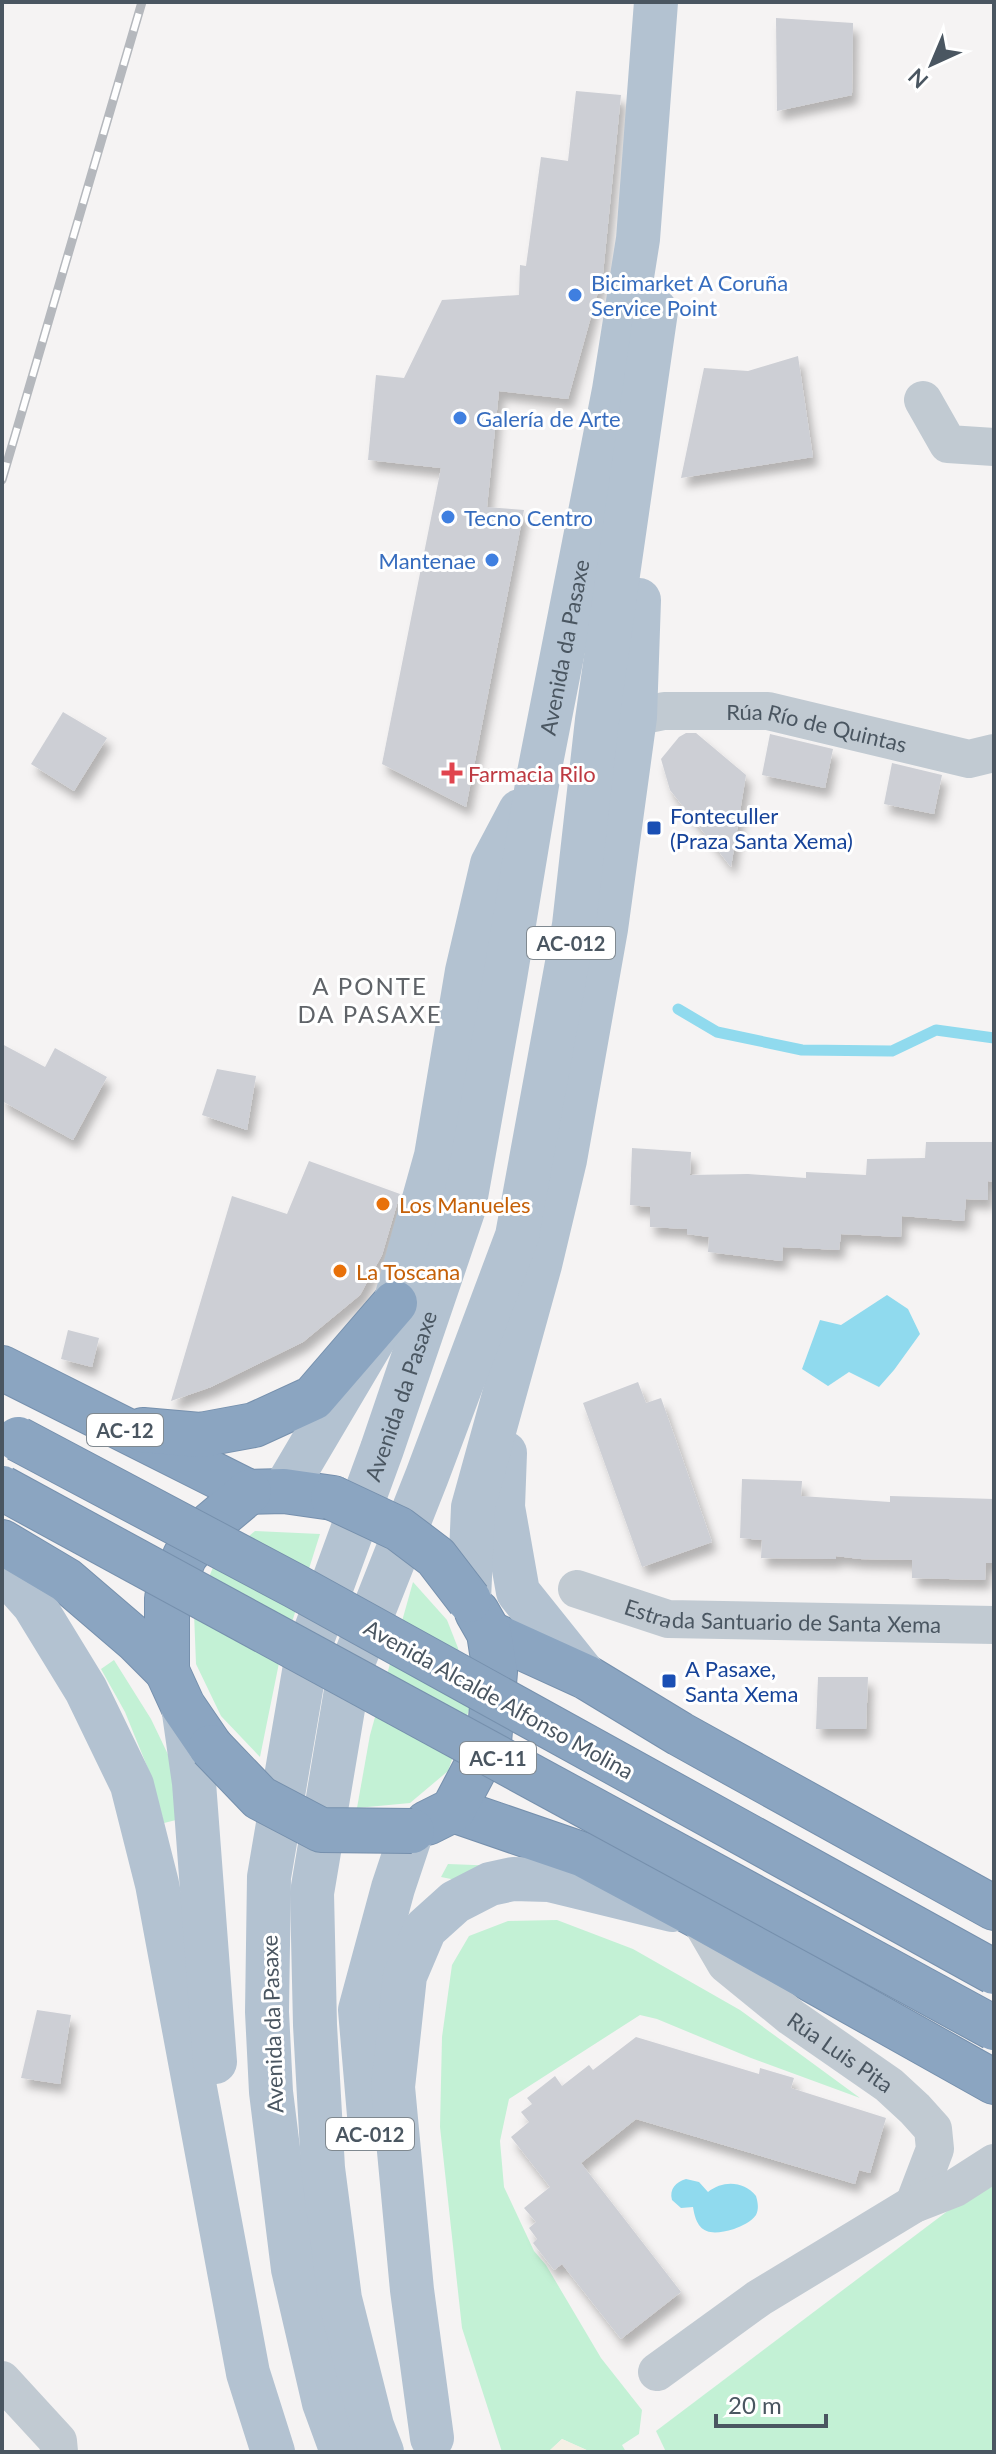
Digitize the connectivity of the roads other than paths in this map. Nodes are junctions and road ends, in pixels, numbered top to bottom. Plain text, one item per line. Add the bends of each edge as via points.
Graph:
1 (656, 2) edge
2 (683, 2) edge
3 (630, 392) junction
4 (923, 400) dead end
5 (994, 447) edge
6 (635, 717) junction
7 (994, 753) edge
8 (539, 773) junction
9 (395, 1303) junction
10 (2, 1368) edge
11 (509, 1372) junction
12 (121, 1428) junction
13 (2, 1430) edge
14 (2, 1488) edge
15 (267, 1491) junction
16 (2, 1542) edge
17 (2, 1569) edge
18 (577, 1589) dead end
19 (479, 1616) junction
20 (994, 1625) edge
21 (586, 1677) junction
22 (175, 1688) junction
23 (453, 1810) junction
24 (412, 1831) junction
25 (984, 1903) edge
26 (698, 1916) junction
27 (994, 1972) edge
28 (994, 2028) edge
29 (994, 2082) edge
30 (994, 2163) edge
31 (217, 2200) junction
32 (914, 2204) junction
33 (657, 2372) dead end
34 (2, 2380) edge
35 (435, 2445) edge
36 (59, 2452) edge
37 (273, 2452) edge
38 (342, 2452) edge
39 (382, 2452) edge

1 - 3 main road, Avenida da Pasaxe
2 - 3 main road, Avenida da Pasaxe via 668,218
3 - 6 main road
3 - 8 main road, Avenida da Pasaxe / AC-012
3 - 39 main road, Avenida da Pasaxe / AC-012 via 574,925 517,1236 349,1673 312,1893 325,2183 340,2299
4 - 5 street via 948,444
6 - 7 street, Rúa Río de Quintas via 664,711 768,711 969,759
6 - 11 main road via 606,929 565,1160
8 - 9 main road via 492,864 467,971 436,1156
8 - 38 main road, Avenida da Pasaxe / AC-012 via 464,1208 307,1654 269,1877 271,2092 289,2239 324,2403
9 - 12 highway via 313,1398 254,1425 200,1435
9 - 15 main road
10 - 12 highway, AC-12
11 - 19 main road via 473,1507
11 - 21 main road via 503,1507 518,1592
12 - 15 highway, AC-12
13 - 27 highway, Avenida Alcalde Alfonso Molina / AC-11, bridge
14 - 28 highway, AC-11, bridge
15 - 19 highway, AC-11, bridge via 333,1498 399,1529 436,1557
15 - 22 highway via 211,1524 185,1556 167,1598
16 - 22 highway via 66,1580 136,1640
17 - 31 main road via 34,1605 86,1690 132,1785 157,1884
18 - 20 street, Estrada Santuario de Santa Xema via 668,1619
19 - 21 highway, AC-11
19 - 23 highway, AC-11 via 495,1672 489,1742
21 - 25 highway, AC-11
22 - 24 highway, bridge via 211,1747 260,1798 321,1830
22 - 31 main road via 194,1783 216,2068
23 - 24 highway
23 - 26 highway via 584,1855
24 - 35 main road, AC-012 via 360,2010 382,2272
26 - 29 highway
26 - 32 street, Rúa Luis Pita via 726,1964 889,2085 933,2129 935,2149
26 - 35 main road via 549,1880 513,1879 455,1902 425,1929 405,1976 393,2087 412,2290
30 - 32 street via 955,2188
31 - 37 main road via 248,2373
32 - 33 street via 759,2298
34 - 36 street via 58,2441

